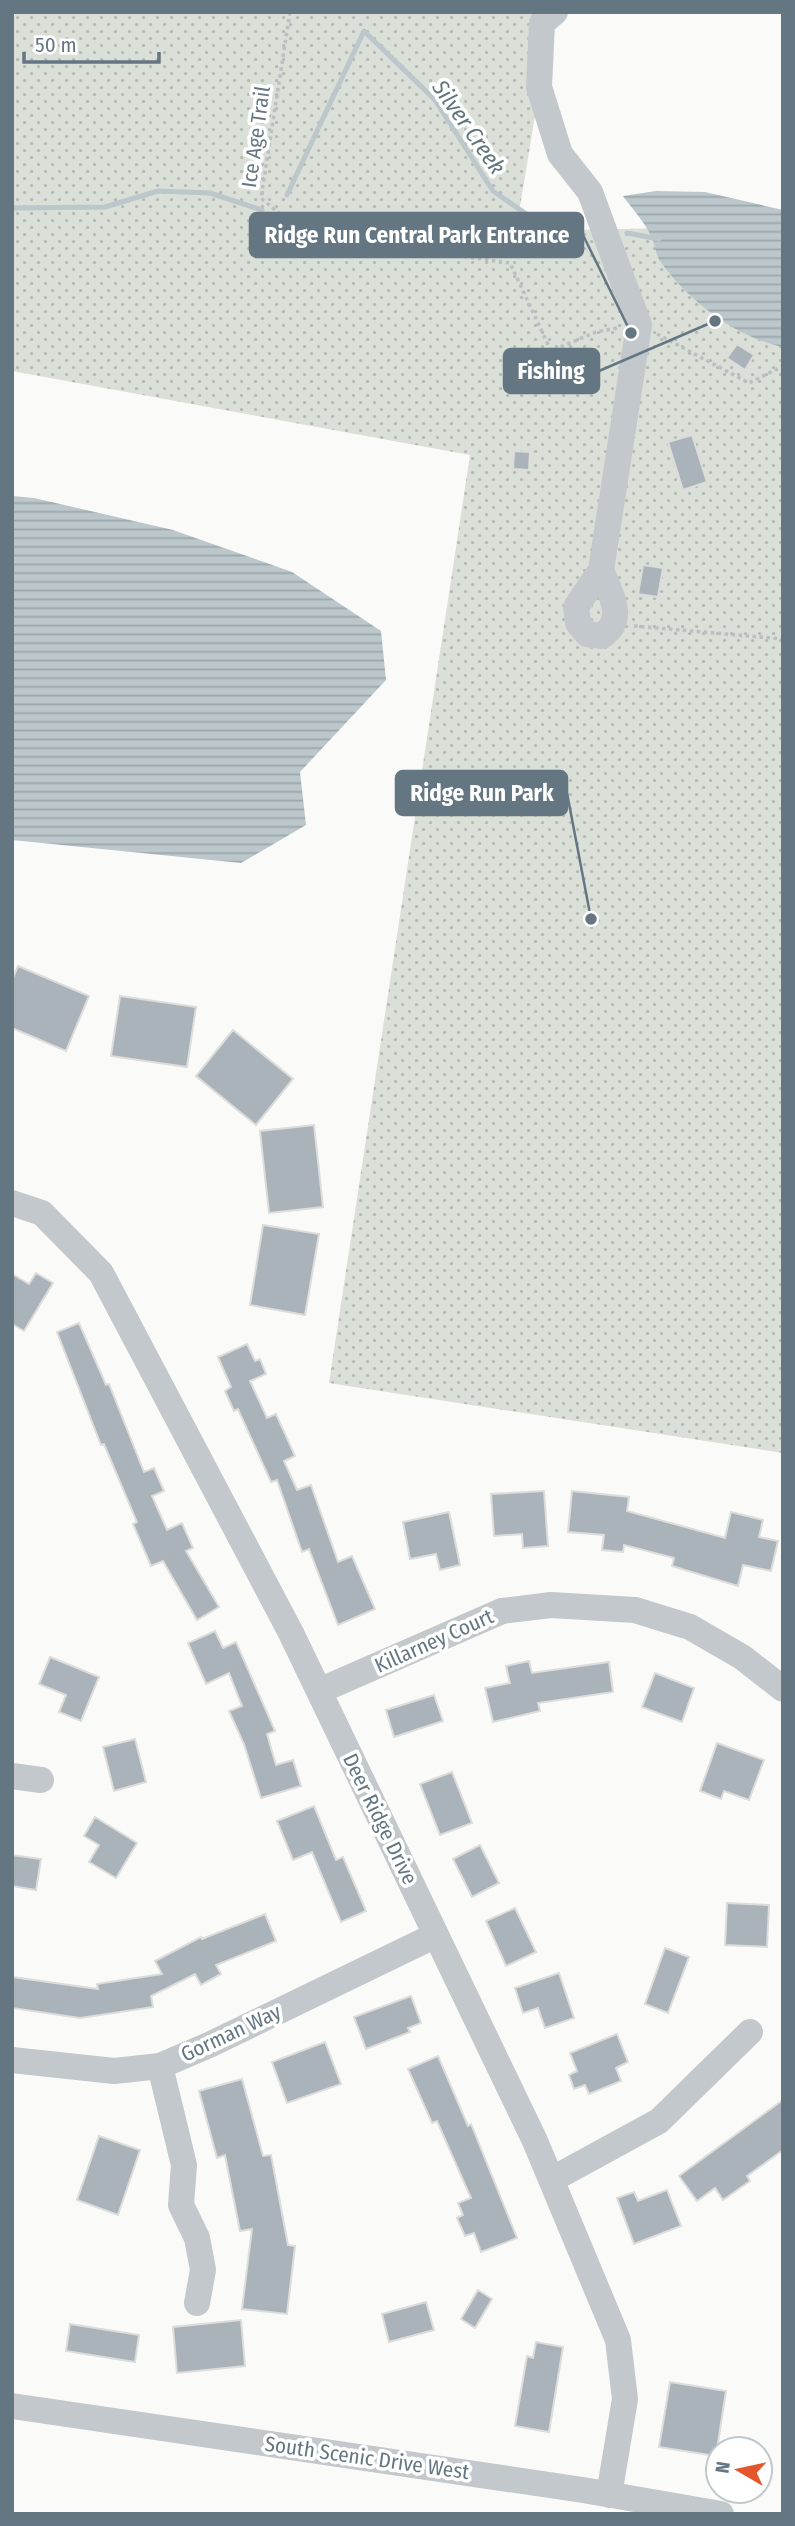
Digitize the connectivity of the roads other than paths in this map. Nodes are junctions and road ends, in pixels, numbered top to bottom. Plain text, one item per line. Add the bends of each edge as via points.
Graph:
1 (555, 12) edge
2 (601, 570) junction
3 (12, 1203) edge
4 (783, 1689) edge
5 (319, 1692) junction
6 (12, 1776) edge
7 (41, 1780) dead end
8 (436, 1935) junction
9 (750, 2032) dead end
10 (12, 2060) edge
11 (160, 2066) junction
12 (551, 2180) junction
13 (197, 2303) dead end
14 (12, 2406) edge
15 (609, 2495) junction
16 (721, 2514) edge

1 - 2 street via 542,23 539,87 560,153 590,192 639,325
2 - 2 street via 576,607 578,622 587,634 602,636 616,621 615,605
3 - 5 street, Deer Ridge Drive via 42,1213 101,1273
4 - 5 street, Killarney Court via 742,1657 690,1627 635,1610 551,1605 502,1611
5 - 8 street, Deer Ridge Drive
6 - 7 street
8 - 11 street, Gorman Way
8 - 12 street, Deer Ridge Drive
9 - 12 street via 659,2121
10 - 11 street, Gorman Way via 114,2071
11 - 13 street via 184,2165 181,2205 197,2238 203,2270
12 - 15 street, Deer Ridge Drive via 618,2340 625,2399
14 - 15 street, South Scenic Drive West
15 - 16 street, South Scenic Drive West

